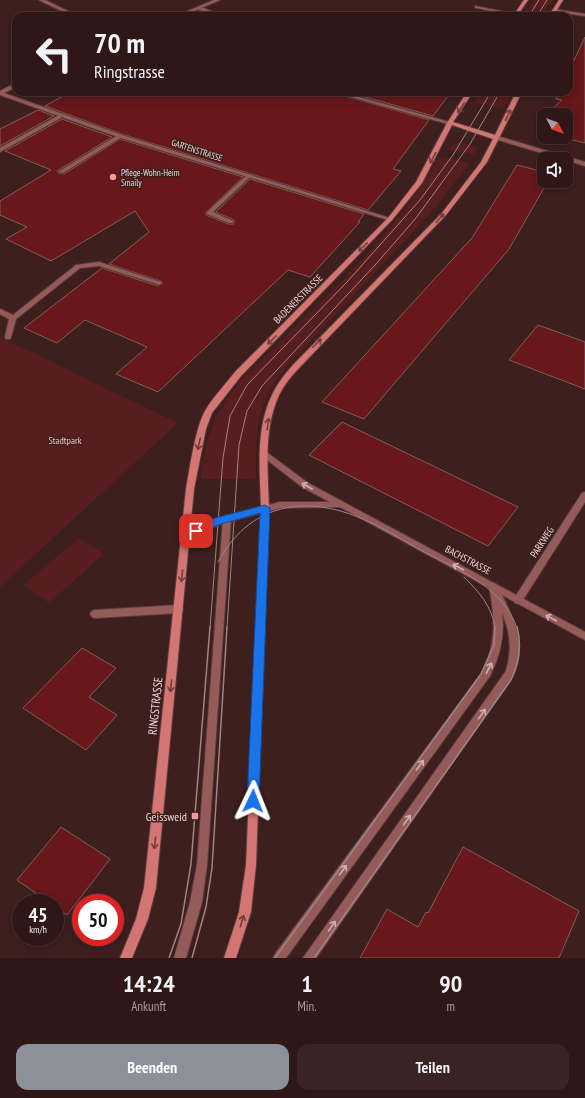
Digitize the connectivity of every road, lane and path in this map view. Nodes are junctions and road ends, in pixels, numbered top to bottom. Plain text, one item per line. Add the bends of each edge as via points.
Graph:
1 (41, 0) edge
2 (218, 0) edge
3 (526, 0) edge
4 (561, 0) edge
5 (477, 7) dead end
6 (199, 8) junction
7 (554, 10) joint
8 (67, 12) edge
9 (188, 12) edge
10 (210, 12) edge
11 (501, 12) edge
12 (517, 12) edge
13 (566, 12) edge
14 (573, 13) edge
15 (585, 15) edge
16 (12, 88) edge
17 (0, 93) edge
18 (350, 96) edge
19 (467, 96) edge
20 (517, 96) edge
21 (63, 115) junction
22 (450, 123) junction
23 (120, 136) junction
24 (497, 138) junction
25 (0, 150) edge
26 (585, 164) edge
27 (61, 172) dead end
28 (248, 176) junction
29 (390, 219) junction
30 (231, 222) dead end
31 (159, 283) dead end
32 (0, 311) edge
33 (13, 318) junction
34 (8, 337) dead end
35 (265, 454) junction
36 (585, 496) edge
37 (341, 505) junction
38 (265, 508) junction
39 (227, 518) junction
40 (186, 537) junction
41 (492, 586) junction
42 (518, 600) junction
43 (179, 609) junction
44 (95, 614) dead end
45 (585, 636) edge
46 (126, 958) edge
47 (180, 958) edge
48 (230, 958) edge
49 (279, 958) edge
50 (309, 958) edge

1 - 8 street
2 - 6 street
3 - 12 main road
4 - 7 main road
5 - 11 street
6 - 9 street
6 - 10 street
7 - 13 street
14 - 15 street
16 - 17 street
17 - 21 street, GARTENSTRASSE
18 - 22 street
19 -> 22 main road, BADENERSTRASSE
24 -> 20 main road
21 - 23 street, GARTENSTRASSE
21 - 25 street
22 - 24 main road
22 -> 29 main road, BADENERSTRASSE via 419,183
23 - 27 street
23 - 28 street, GARTENSTRASSE
24 - 26 street
35 -> 24 main road via 267,421 276,395 291,372 444,214 484,162
28 - 29 street, GARTENSTRASSE
28 - 30 street via 209,213
29 -> 40 main road, BADENERSTRASSE via 238,374 208,412 190,489
31 - 33 street via 99,264 78,266
32 - 33 street
33 - 34 street
37 -> 35 street, BACHSTRASSE via 297,480
35 - 38 main road
36 - 42 street, PARKWEG
37 - 38 street, BACHSTRASSE via 290,504
41 -> 37 street, BACHSTRASSE
38 - 39 street
48 -> 38 main road via 245,912 251,865
39 - 40 street
39 - 47 street via 202,865 196,902
40 -> 43 main road, RINGSTRASSE
41 - 42 street, BACHSTRASSE
49 -> 41 street via 487,673 496,653 499,632
50 -> 41 street via 510,673 515,659 516,637 512,622
45 -> 42 street, BACHSTRASSE
43 - 44 street
43 -> 46 main road, RINGSTRASSE via 150,888 142,919

